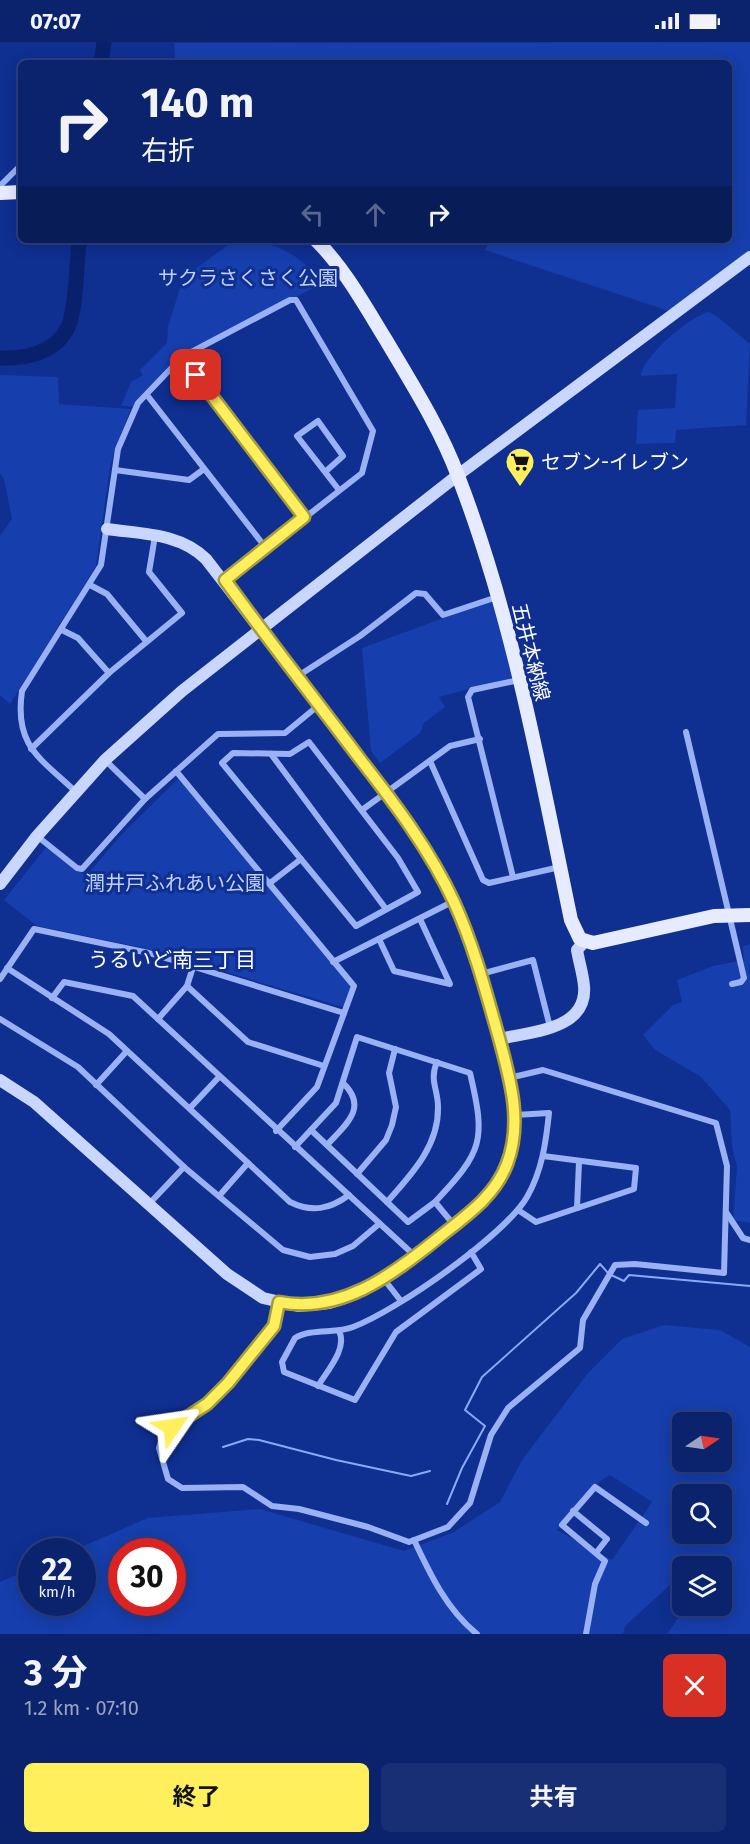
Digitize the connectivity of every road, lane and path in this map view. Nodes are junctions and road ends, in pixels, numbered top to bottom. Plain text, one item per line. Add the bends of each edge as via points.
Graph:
1 (18, 168) edge
2 (0, 186) edge
3 (18, 192) edge
4 (0, 193) edge
5 (318, 243) edge
6 (750, 257) edge
7 (182, 357) junction
8 (147, 395) junction
9 (204, 469) junction
10 (115, 470) junction
11 (325, 472) junction
12 (458, 475) junction
13 (339, 490) junction
14 (304, 517) junction
15 (107, 529) junction
16 (155, 536) junction
17 (266, 548) junction
18 (225, 580) junction
19 (90, 585) junction
20 (496, 597) junction
21 (62, 630) junction
22 (261, 630) junction
23 (146, 641) junction
24 (109, 673) junction
25 (298, 676) junction
26 (519, 680) junction
27 (319, 705) junction
28 (686, 732) dead end
29 (480, 739) junction
30 (31, 749) junction
31 (271, 754) junction
32 (105, 760) junction
33 (430, 761) junction
34 (176, 771) junction
35 (76, 793) junction
36 (386, 793) junction
37 (145, 799) junction
38 (362, 810) junction
39 (37, 836) junction
40 (301, 859) junction
41 (560, 867) junction
42 (513, 877) junction
43 (270, 883) junction
44 (0, 884) edge
45 (454, 901) junction
46 (386, 909) junction
47 (730, 914) junction
48 (750, 915) edge
49 (420, 919) junction
50 (379, 939) junction
51 (584, 942) junction
52 (333, 962) junction
53 (193, 967) junction
54 (7, 968) junction
55 (482, 974) junction
56 (0, 979) edge
57 (732, 984) dead end
58 (187, 986) junction
59 (52, 998) junction
60 (345, 1013) junction
61 (158, 1018) junction
62 (0, 1019) edge
63 (550, 1027) junction
64 (499, 1039) junction
65 (396, 1049) junction
66 (126, 1052) junction
67 (437, 1062) junction
68 (324, 1066) junction
69 (219, 1077) junction
70 (509, 1078) junction
71 (0, 1080) edge
72 (344, 1083) junction
73 (96, 1085) junction
74 (190, 1108) junction
75 (515, 1115) junction
76 (311, 1130) junction
77 (276, 1131) junction
78 (327, 1146) junction
79 (295, 1147) junction
80 (543, 1156) junction
81 (579, 1162) junction
82 (248, 1163) junction
83 (184, 1167) junction
84 (357, 1174) junction
85 (349, 1195) junction
86 (219, 1196) junction
87 (387, 1202) junction
88 (435, 1202) junction
89 (148, 1205) junction
90 (577, 1208) junction
91 (518, 1210) junction
92 (726, 1212) junction
93 (379, 1224) junction
94 (454, 1225) junction
95 (750, 1240) edge
96 (471, 1252) junction
97 (416, 1257) junction
98 (383, 1278) junction
99 (401, 1301) junction
100 (279, 1302) junction
101 (339, 1331) junction
102 (318, 1386) junction
103 (573, 1511) junction
104 (646, 1523) dead end
105 (414, 1540) junction
106 (596, 1553) junction
107 (477, 1634) edge
108 (586, 1634) edge

1 - 2 street
3 - 4 main road
5 - 12 main road, 五井本納線 via 351,283 374,321 431,416
6 - 12 street
7 - 8 street
7 - 13 street via 296,300 372,430 362,472
7 - 14 street
8 - 9 street
8 - 10 street via 138,403 118,448
9 - 10 street via 189,480
9 - 17 street
10 - 15 street
11 - 11 street via 297,436 318,422 343,456
11 - 13 street
12 - 20 main road, 五井本納線
12 - 22 street
13 - 14 street
14 - 17 street
15 - 16 street
15 - 19 street via 101,566
16 - 18 street via 189,544
16 - 23 street via 149,572 182,613
17 - 18 street
18 - 22 street
19 - 21 street
19 - 23 street via 107,594
20 - 25 street via 443,615 425,594 416,593
20 - 26 main road, 五井本納線
21 - 24 street via 78,638
21 - 30 street via 22,691 19,714
22 - 25 street
22 - 32 street via 182,691
23 - 24 street
24 - 30 street
25 - 27 street
26 - 29 street via 469,693
26 - 41 main road, 五井本納線
27 - 34 street via 285,733 218,734
27 - 36 street
28 - 47 street
29 - 33 street via 450,746
29 - 42 street
30 - 35 street
31 - 38 street via 290,754 309,742
31 - 40 street via 233,753 222,763
31 - 46 street
32 - 35 street
32 - 37 street
33 - 36 street
33 - 42 street via 483,880 489,884
34 - 37 street
34 - 43 street
35 - 39 street
36 - 38 street
36 - 45 street via 418,838
37 - 39 street via 82,869
38 - 46 street via 418,892
39 - 44 street
40 - 43 street
40 - 46 street via 356,926
41 - 42 street
41 - 51 main road, 五井本納線 via 571,920
43 - 52 street
45 - 49 street
45 - 55 street
47 - 48 main road
47 - 51 main road via 603,942
47 - 57 street via 744,978
49 - 50 street
49 - 50 street via 450,984 394,970
50 - 52 street
51 - 63 street via 577,950 583,1002 574,1017
52 - 60 street via 354,986
53 - 54 street via 149,953 34,928
53 - 58 street
53 - 60 street
54 - 56 street
54 - 59 street
55 - 63 street via 533,960
55 - 64 street
58 - 61 street
58 - 68 street via 248,1042
59 - 61 street via 64,982 133,996
59 - 66 street via 109,1034
60 - 68 street
61 - 69 street
62 - 73 street via 78,1067
63 - 64 street
64 - 70 street
65 - 67 street
65 - 72 street via 357,1037
65 - 84 street via 389,1073 396,1107 392,1125 386,1140
66 - 73 street
66 - 74 street
67 - 87 street via 432,1074 439,1108 433,1138 423,1161
67 - 88 street via 470,1073 480,1117 477,1145 465,1170
68 - 77 street via 317,1087
69 - 74 street
69 - 77 street
70 - 75 street
70 - 92 street via 543,1070 716,1123 727,1166
71 - 89 street via 34,1102
72 - 76 street via 336,1102
72 - 78 street via 352,1092 356,1107 351,1119
73 - 83 street
74 - 82 street
75 - 80 street via 549,1113
75 - 94 street via 513,1147 501,1176 483,1202
76 - 78 street
76 - 79 street
77 - 79 street
78 - 84 street
79 - 85 street
80 - 81 street
80 - 91 street via 528,1196
81 - 90 street
81 - 90 street via 636,1168 634,1189
82 - 85 street via 290,1202 301,1207 325,1209
82 - 86 street
83 - 86 street
83 - 89 street
84 - 87 street
85 - 93 street
86 - 93 street via 270,1241 303,1256 323,1257 347,1250
87 - 88 street via 408,1222
88 - 94 street
89 - 100 street via 227,1274 263,1298
90 - 91 street via 536,1222
91 - 96 street
92 - 95 street via 743,1238
92 - 105 street via 724,1273 615,1265 583,1320 580,1348 508,1408 491,1435 470,1503 448,1527
93 - 97 street
94 - 97 street
96 - 99 street
96 - 102 street via 481,1269 396,1332 355,1400
97 - 98 street
98 - 99 street
98 - 100 street via 329,1303 298,1306
99 - 101 street via 376,1317
100 - 105 street via 274,1326 228,1383 207,1404 163,1434 159,1448 168,1479 182,1488 243,1487 272,1506 361,1525 405,1542
101 - 102 street via 342,1346
101 - 102 street via 300,1335 282,1362 284,1372
103 - 104 street via 595,1487
103 - 106 street via 607,1539
103 - 106 street via 562,1525
105 - 107 street via 459,1619
106 - 108 street via 605,1561 595,1584

